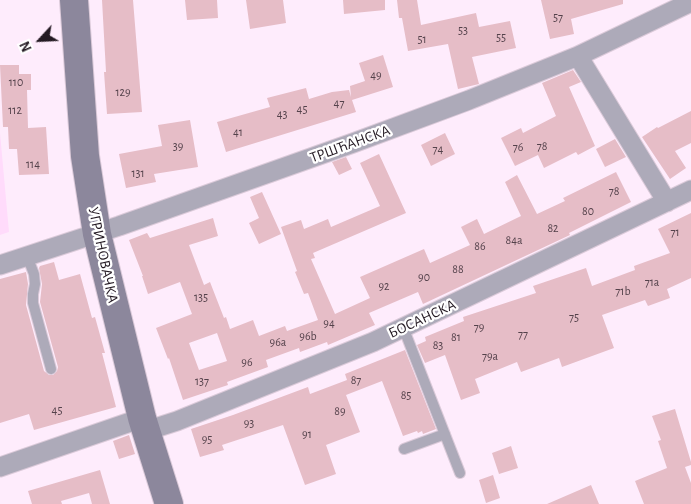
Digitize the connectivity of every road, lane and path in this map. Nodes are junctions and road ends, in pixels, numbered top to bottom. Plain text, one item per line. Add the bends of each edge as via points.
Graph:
1 (74, 0) edge
2 (691, 2) edge
3 (578, 56) junction
4 (690, 192) edge
5 (667, 202) junction
6 (97, 234) junction
7 (27, 256) junction
8 (0, 265) edge
9 (403, 327) junction
10 (51, 369) dead end
11 (144, 424) junction
12 (445, 434) junction
13 (404, 449) dead end
14 (0, 467) edge
15 (460, 473) dead end
16 (168, 504) edge

1 - 6 main road, УГРИНОВАЧКА via 82,121
2 - 3 street, ТРШЋАНСКА
3 - 5 street
3 - 6 street, ТРШЋАНСКА via 353,143
4 - 5 street, БОСАНСКА
5 - 9 street, БОСАНСКА
6 - 7 street, ТРШЋАНСКА
6 - 11 main road, УГРИНОВАЧКА
7 - 8 street, ТРШЋАНСКА
7 - 10 lane via 34,274 34,303
9 - 11 street, БОСАНСКА via 203,410
9 - 12 lane
11 - 14 street, БОСАНСКА
11 - 16 main road, УГРИНОВАЧКА
12 - 13 lane
12 - 15 lane

